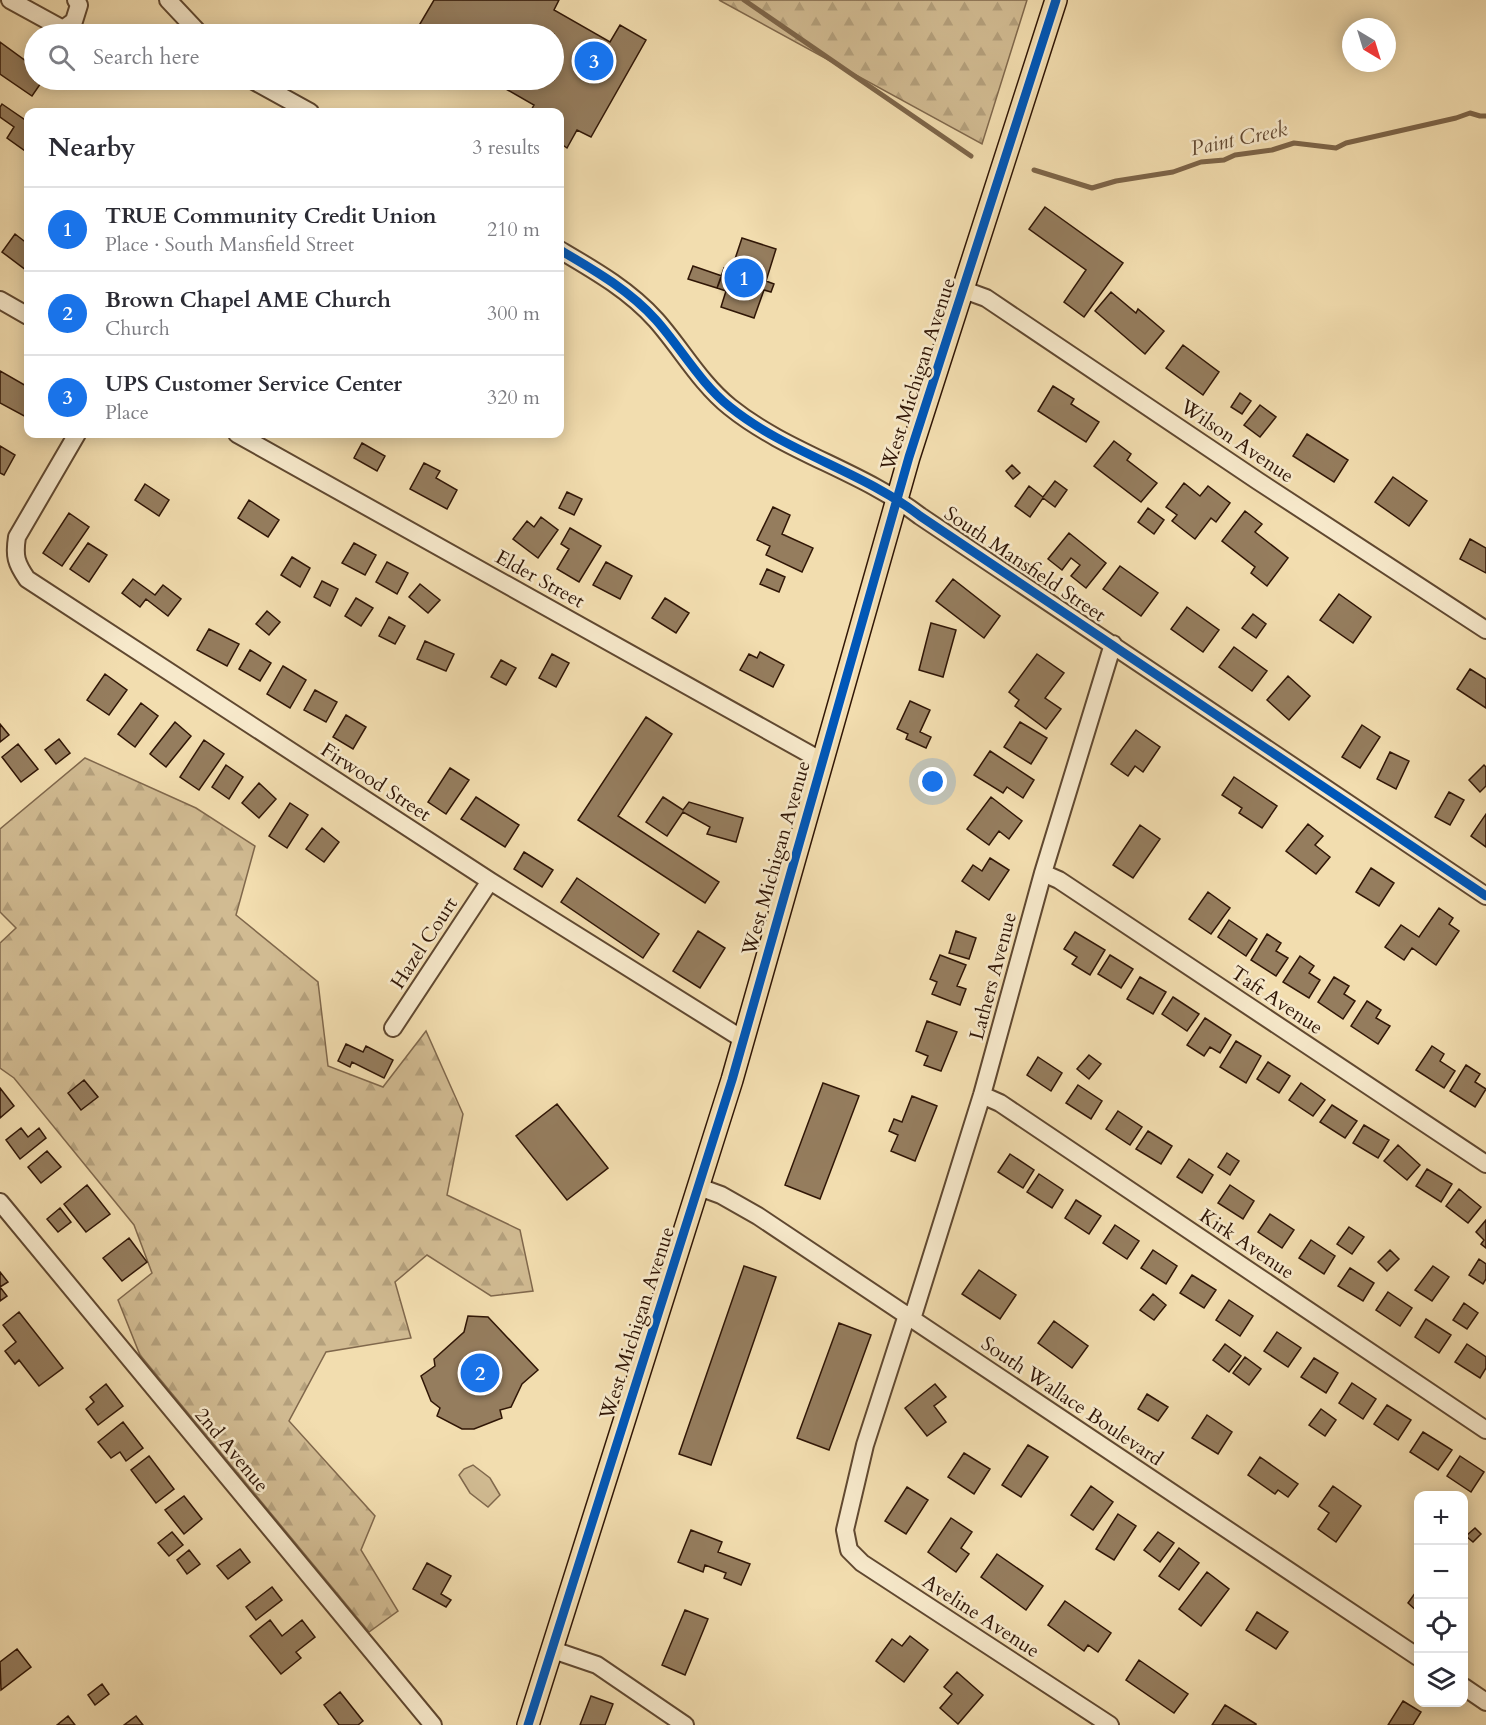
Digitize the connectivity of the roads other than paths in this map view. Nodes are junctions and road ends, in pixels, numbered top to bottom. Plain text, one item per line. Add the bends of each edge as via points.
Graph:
1 (10, 0) edge
2 (76, 0) edge
3 (168, 0) edge
4 (1056, 0) edge
5 (55, 24) edge
6 (69, 24) edge
7 (191, 24) edge
8 (270, 90) edge
9 (303, 108) edge
10 (564, 252) edge
11 (964, 290) junction
12 (0, 300) edge
13 (24, 314) edge
14 (74, 438) edge
15 (244, 438) edge
16 (898, 499) junction
17 (1486, 630) edge
18 (1113, 644) junction
19 (822, 761) junction
20 (1043, 873) junction
21 (490, 881) junction
22 (1486, 896) edge
23 (393, 1028) dead end
24 (744, 1040) junction
25 (982, 1095) junction
26 (1486, 1164) edge
27 (699, 1187) junction
28 (0, 1202) edge
29 (910, 1317) junction
30 (1486, 1430) edge
31 (845, 1530) joint
32 (553, 1650) junction
33 (1414, 1654) edge
34 (1468, 1690) edge
35 (1486, 1702) edge
36 (433, 1725) edge
37 (528, 1725) edge
38 (685, 1725) edge
39 (1110, 1725) edge

1 - 5 street
2 - 6 street via 79,5
3 - 7 street
4 - 11 main road, West Michigan Avenue
8 - 9 street
10 - 16 street, South Mansfield Street via 611,280 638,302 729,406 760,427
11 - 16 main road, West Michigan Avenue
11 - 17 street, Wilson Avenue via 994,303
12 - 13 street
14 - 21 street, Firwood Street via 17,537 15,554 27,579
15 - 19 street, Elder Street
16 - 18 street, South Mansfield Street
16 - 19 main road, West Michigan Avenue
18 - 20 street, Lathers Avenue
18 - 22 street, South Mansfield Street
19 - 24 main road, West Michigan Avenue
20 - 25 street, Lathers Avenue
20 - 26 street, Taft Avenue
21 - 23 street, Hazel Court
21 - 24 street, Firwood Street
24 - 27 main road, West Michigan Avenue
25 - 29 street, Lathers Avenue
25 - 30 street, Kirk Avenue via 1000,1103
27 - 29 street, South Wallace Boulevard via 758,1216
27 - 32 main road, West Michigan Avenue
28 - 36 street, 2nd Avenue
29 - 31 street, Lathers Avenue via 865,1445
29 - 33 street, South Wallace Boulevard
31 - 39 street, Aveline Avenue via 849,1550 862,1563
32 - 37 main road, West Michigan Avenue
32 - 38 street via 597,1665
34 - 35 street

